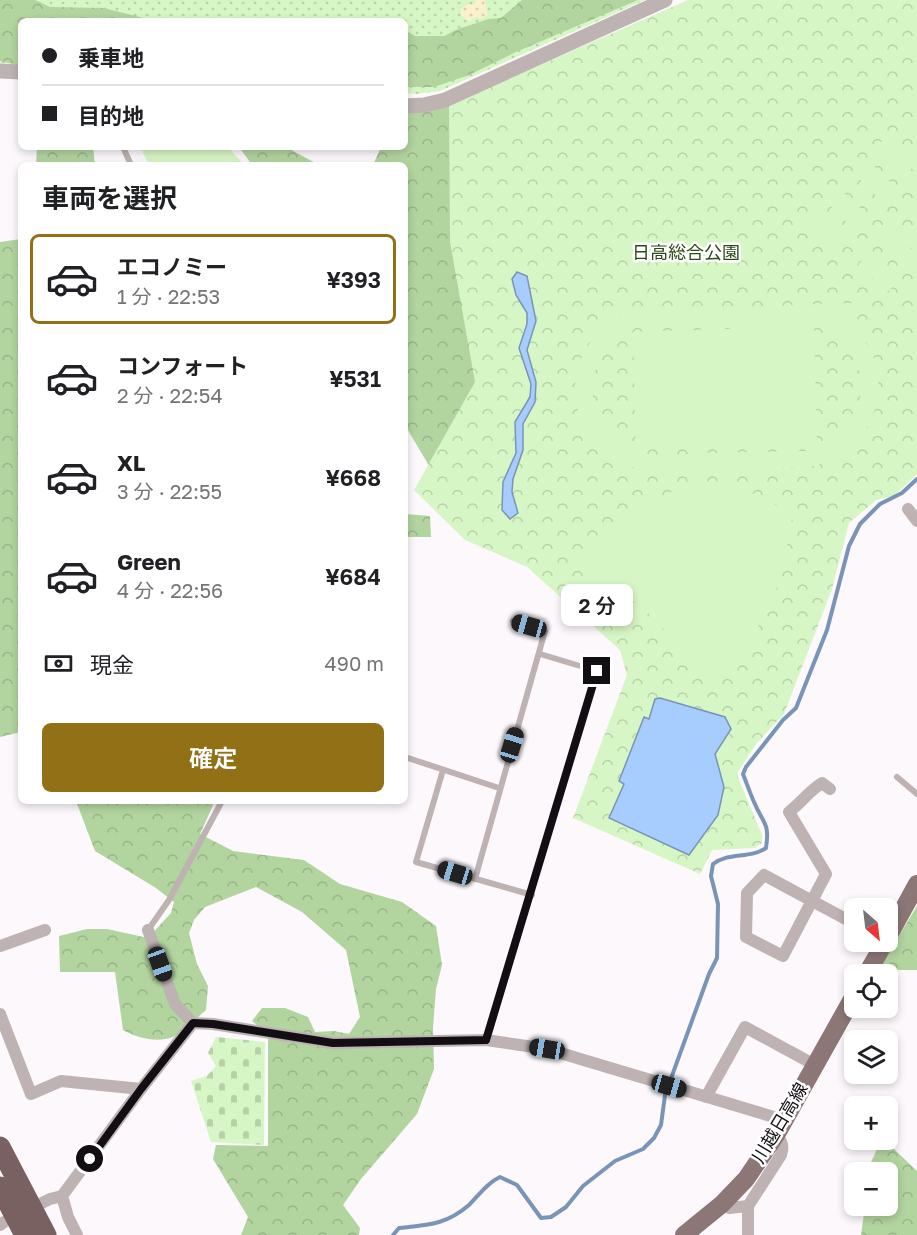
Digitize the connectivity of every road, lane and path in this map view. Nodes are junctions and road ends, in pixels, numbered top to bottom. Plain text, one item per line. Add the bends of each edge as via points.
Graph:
1 (665, 0) edge
2 (0, 71) edge
3 (18, 72) edge
4 (408, 106) edge
5 (908, 509) dead end
6 (917, 521) edge
7 (513, 621) dead end
8 (540, 654) junction
9 (408, 758) edge
10 (443, 770) junction
11 (897, 777) dead end
12 (499, 788) junction
13 (830, 789) dead end
14 (917, 794) edge
15 (220, 804) edge
16 (475, 879) junction
17 (917, 884) edge
18 (532, 894) junction
19 (813, 901) junction
20 (844, 918) edge
21 (898, 919) edge
22 (45, 930) dead end
23 (148, 930) joint
24 (0, 946) edge
25 (0, 1014) edge
26 (844, 1014) edge
27 (193, 1023) junction
28 (486, 1040) junction
29 (815, 1065) junction
30 (141, 1089) junction
31 (706, 1097) junction
32 (780, 1127) junction
33 (0, 1147) edge
34 (0, 1187) edge
35 (62, 1196) junction
36 (42, 1203) dead end
37 (722, 1204) junction
38 (748, 1206) junction
39 (25, 1235) edge
40 (46, 1235) edge
41 (78, 1235) edge
42 (684, 1235) edge
43 (748, 1235) edge

1 - 4 street via 445,100
2 - 3 street
5 - 6 street
7 - 8 lane via 545,631
8 - 12 lane
8 - 18 lane via 597,671
9 - 10 lane
10 - 12 lane
10 - 16 lane via 416,862
11 - 14 lane
12 - 16 lane
13 - 19 street via 822,783 789,812 825,874
15 - 23 lane via 169,900
16 - 18 lane
17 - 21 main road
18 - 28 lane
19 - 19 street via 764,875 747,892 746,937 783,957
19 - 20 street
22 - 24 street
23 - 27 street via 175,1004
25 - 30 street via 31,1094 61,1081
26 - 29 main road, 川越日高線
27 - 28 street via 333,1043
27 - 30 street
28 - 31 street via 547,1049
29 - 31 street via 745,1027
29 - 32 main road, 川越日高線
30 - 35 street
31 - 32 street
32 - 37 main road, 川越日高線 via 746,1179
32 - 38 street via 781,1155
33 - 40 highway
34 - 39 highway
35 - 36 street
35 - 41 street
37 - 38 street via 729,1208
37 - 42 main road, 川越日高線
38 - 43 street

